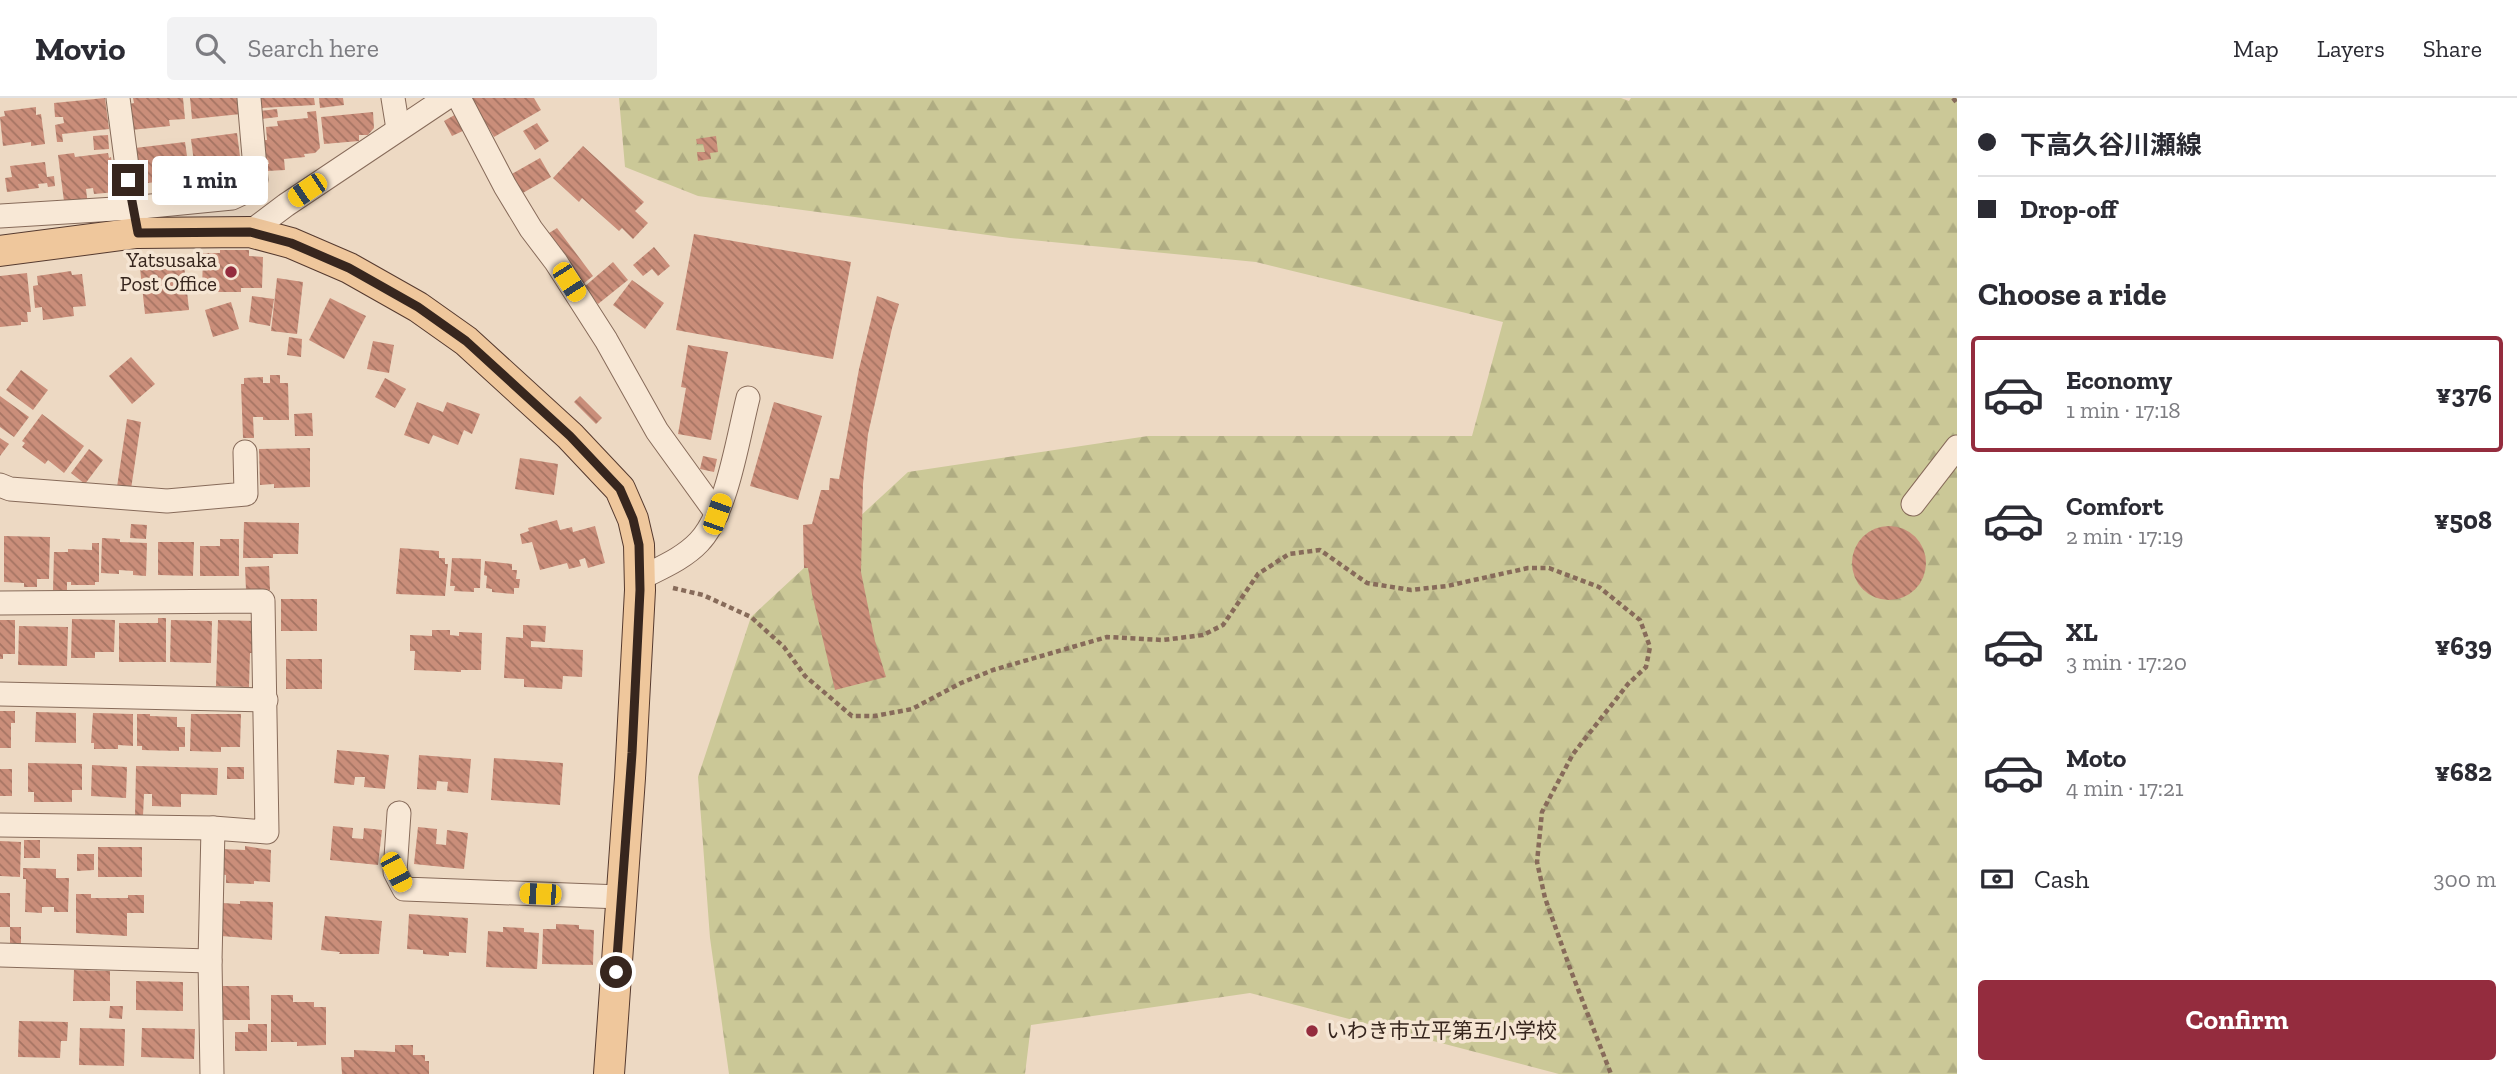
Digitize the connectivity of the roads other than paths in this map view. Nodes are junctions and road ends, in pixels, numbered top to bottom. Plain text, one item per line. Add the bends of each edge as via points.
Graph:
1 (118, 98) edge
2 (249, 98) edge
3 (393, 98) edge
4 (446, 98) edge
5 (459, 98) edge
6 (398, 129) junction
7 (0, 216) edge
8 (134, 221) junction
9 (250, 232) junction
10 (0, 251) edge
11 (748, 398) dead end
12 (1957, 447) edge
13 (245, 452) dead end
14 (0, 485) edge
15 (1913, 504) dead end
16 (717, 514) junction
17 (651, 584) junction
18 (0, 603) edge
19 (0, 694) edge
20 (266, 700) junction
21 (399, 813) dead end
22 (0, 825) edge
23 (213, 828) junction
24 (621, 897) junction
25 (0, 956) edge
26 (210, 961) junction
27 (212, 1074) edge
28 (609, 1074) edge

1 - 8 street
2 - 8 street via 257,180 249,190
3 - 6 street
4 - 6 street
5 - 16 street via 531,229 606,340 657,431
6 - 9 street
7 - 8 street
8 - 9 main road
8 - 10 main road
9 - 17 main road via 291,243 349,268 466,341 570,436 620,489
11 - 16 street
12 - 15 street
13 - 14 street via 246,494 167,501
16 - 17 street via 701,541
17 - 24 main road via 636,681
18 - 20 street via 263,600
19 - 20 street
20 - 23 street via 267,832
21 - 24 street via 396,872 404,889
22 - 23 street
23 - 26 street
24 - 28 main road
25 - 26 street
26 - 27 street

